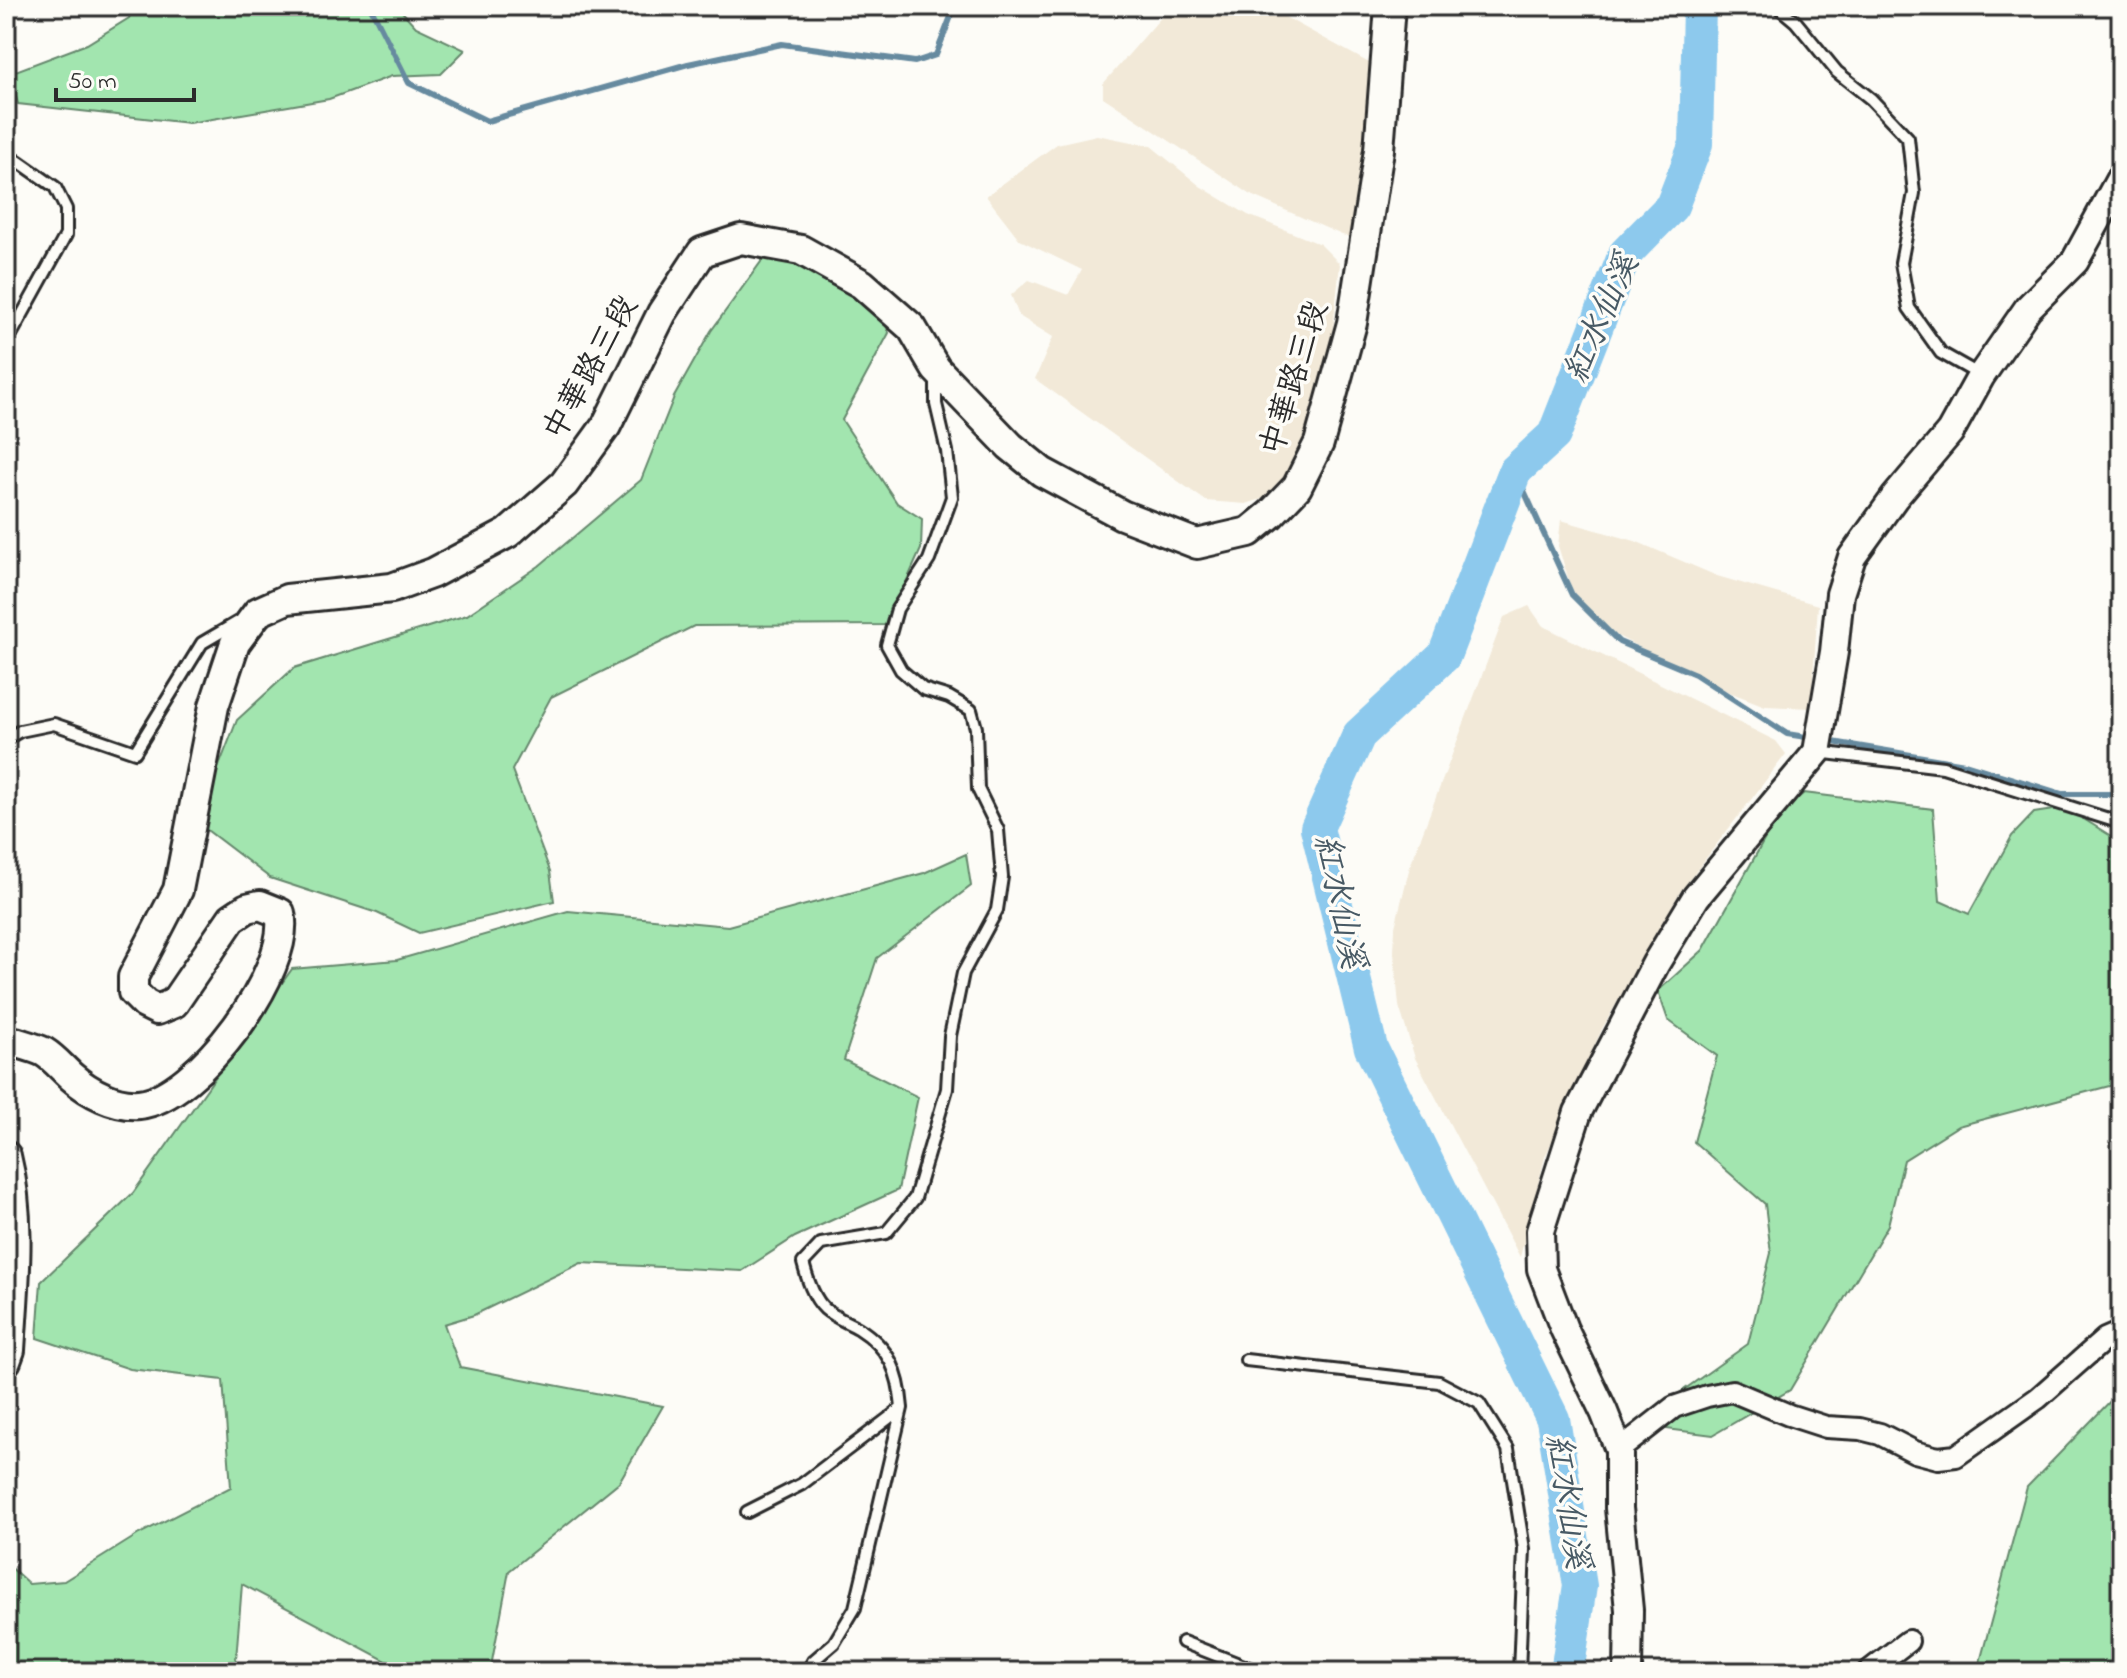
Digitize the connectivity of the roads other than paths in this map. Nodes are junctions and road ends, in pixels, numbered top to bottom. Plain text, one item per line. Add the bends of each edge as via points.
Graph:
1 (1390, 6) edge
2 (1777, 6) edge
3 (6, 161) edge
4 (2121, 177) edge
5 (6, 344) edge
6 (936, 369) junction
7 (1981, 376) junction
8 (258, 612) junction
9 (6, 739) edge
10 (1818, 743) junction
11 (2121, 823) edge
12 (6, 1047) edge
13 (6, 1156) edge
14 (2121, 1332) edge
15 (1246, 1360) dead end
16 (6, 1361) edge
17 (902, 1408) junction
18 (1619, 1450) junction
19 (747, 1512) dead end
20 (1908, 1641) dead end
21 (1183, 1642) dead end
22 (807, 1672) edge
23 (1259, 1672) edge
24 (1519, 1672) edge
25 (1628, 1672) edge
26 (1868, 1672) edge

1 - 6 main road, 中華路三段 via 1379,150 1352,323 1319,443 1297,487 1249,532 1197,544 1157,530 1042,472
2 - 7 lane via 1908,138 1914,193 1901,263 1909,308 1941,353
3 - 5 lane via 18,161 55,187 66,209 66,235
4 - 7 street via 2075,261 2028,308
6 - 8 main road, 中華路三段 via 912,328 862,284 801,250 741,239 702,252 662,313 606,426 564,484 508,533 433,573 392,588 287,599
6 - 17 lane via 936,404 952,497 929,560 897,609 887,645 901,670 923,689 971,710 978,789 998,830 1002,877 997,910 963,973 950,1036 947,1089 915,1198 886,1233 821,1244 803,1263 823,1308 867,1334 892,1361
7 - 10 street via 1950,432 1852,557 1840,594
8 - 9 lane via 202,643 135,752 54,724
8 - 12 main road via 235,643 214,706 178,890 133,977 133,992 157,1010 174,1003 232,918 260,905 280,913 283,928 259,992 202,1067 162,1097 138,1104 105,1099 44,1052 15,1042
10 - 11 lane via 1943,767
10 - 18 street via 1696,897 1656,963 1578,1112 1540,1231 1541,1269
13 - 16 main road via 17,1227
14 - 18 street via 2105,1339 2038,1398 1956,1456 1938,1458 1880,1434 1826,1427 1732,1391 1674,1407
15 - 24 lane via 1439,1382 1479,1403 1508,1449 1524,1549
17 - 19 lane via 802,1484
17 - 22 lane via 855,1608 834,1643
18 - 25 street
20 - 26 street
21 - 23 lane

